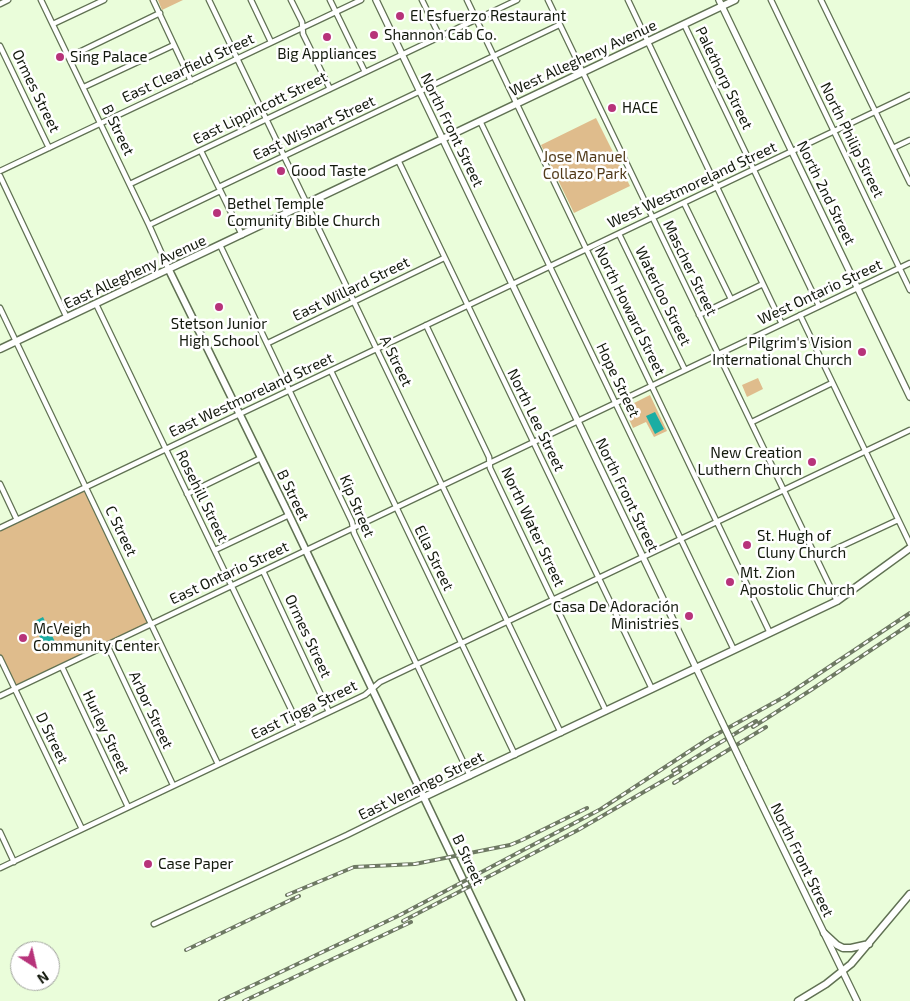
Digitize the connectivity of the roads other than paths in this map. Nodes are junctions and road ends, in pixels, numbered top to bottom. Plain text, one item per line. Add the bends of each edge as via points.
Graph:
1 (8, 0) edge
2 (41, 0) edge
3 (104, 0) edge
4 (153, 0) edge
5 (209, 0) edge
6 (251, 0) edge
7 (291, 0) edge
8 (330, 0) edge
9 (361, 0) edge
10 (376, 0) edge
11 (422, 0) edge
12 (467, 0) edge
13 (517, 0) edge
14 (548, 0) edge
15 (628, 0) edge
16 (735, 0) edge
17 (770, 0) edge
18 (821, 0) edge
19 (721, 3) edge
20 (0, 4) edge
21 (336, 12) junction
22 (160, 13) junction
23 (476, 20) junction
24 (53, 24) junction
25 (559, 24) junction
26 (684, 24) junction
27 (303, 27) junction
28 (440, 37) junction
29 (271, 42) junction
30 (648, 42) junction
31 (174, 45) junction
32 (0, 46) edge
33 (402, 55) junction
34 (493, 56) junction
35 (69, 57) junction
36 (237, 59) junction
37 (365, 72) junction
38 (582, 72) junction
39 (191, 81) junction
40 (84, 87) junction
41 (330, 89) junction
42 (420, 91) junction
43 (910, 95) edge
44 (517, 104) junction
45 (875, 112) junction
46 (267, 120) junction
47 (480, 121) junction
48 (100, 124) junction
49 (834, 132) junction
50 (442, 139) junction
51 (910, 140) edge
52 (49, 148) junction
53 (893, 148) junction
54 (201, 151) junction
55 (792, 152) junction
56 (284, 156) junction
57 (398, 160) junction
58 (754, 170) junction
59 (0, 171) edge
60 (0, 176) edge
61 (909, 181) edge
62 (130, 184) junction
63 (717, 187) junction
64 (219, 189) junction
65 (684, 203) junction
66 (307, 204) junction
67 (652, 218) junction
68 (149, 225) junction
69 (619, 234) junction
70 (242, 235) junction
71 (220, 245) junction
72 (587, 249) junction
73 (444, 258) junction
74 (910, 263) edge
75 (549, 267) junction
76 (899, 268) junction
77 (169, 270) junction
78 (763, 284) junction
79 (512, 285) junction
80 (858, 288) junction
81 (910, 290) edge
82 (731, 299) junction
83 (354, 302) junction
84 (96, 304) junction
85 (468, 306) junction
86 (819, 306) junction
87 (0, 308) edge
88 (699, 315) junction
89 (800, 315) junction
90 (67, 318) junction
91 (782, 324) junction
92 (426, 325) junction
93 (16, 342) junction
94 (268, 343) junction
95 (0, 349) edge
96 (377, 349) junction
97 (718, 354) junction
98 (331, 370) junction
99 (684, 370) junction
100 (832, 383) junction
101 (652, 386) junction
102 (290, 390) junction
103 (910, 398) edge
104 (615, 402) junction
105 (240, 414) junction
106 (577, 420) junction
107 (752, 422) junction
108 (910, 430) edge
109 (533, 442) junction
110 (165, 449) junction
111 (866, 452) junction
112 (261, 458) junction
113 (491, 462) junction
114 (0, 484) edge
115 (442, 485) junction
116 (86, 487) junction
117 (784, 490) junction
118 (187, 494) junction
119 (396, 507) junction
120 (289, 515) junction
121 (17, 520) junction
122 (898, 520) junction
123 (717, 522) junction
124 (0, 528) edge
125 (353, 528) junction
126 (681, 540) junction
127 (910, 546) edge
128 (214, 550) junction
129 (305, 551) junction
130 (643, 557) junction
131 (816, 558) junction
132 (263, 571) junction
133 (598, 578) junction
134 (230, 586) junction
135 (554, 600) junction
136 (837, 601) junction
137 (507, 622) junction
138 (151, 624) junction
139 (770, 633) junction
140 (461, 644) junction
141 (107, 645) junction
142 (734, 650) junction
143 (0, 658) edge
144 (417, 665) junction
145 (62, 667) junction
146 (696, 668) junction
147 (15, 689) junction
148 (371, 689) junction
149 (652, 690) junction
150 (0, 696) edge
151 (606, 711) junction
152 (330, 712) junction
153 (299, 726) junction
154 (561, 733) junction
155 (515, 755) junction
156 (218, 764) junction
157 (470, 776) junction
158 (173, 785) junction
159 (424, 797) junction
160 (128, 807) junction
161 (82, 829) junction
162 (0, 832) edge
163 (14, 862) junction
164 (0, 868) edge
165 (910, 894) edge
166 (154, 924) dead end
167 (824, 933) junction
168 (869, 944) junction
169 (842, 972) junction
170 (521, 1001) edge
171 (798, 1001) edge
172 (857, 1001) edge

1 - 20 street
2 - 24 street, B Street
3 - 24 street
4 - 22 street
5 - 36 street, A Street
6 - 29 street
7 - 27 street
8 - 21 street
9 - 21 street, East Clearfield Street
10 - 33 street, North Front Street
11 - 28 street
12 - 23 street, North Howard Street
13 - 23 street, East Lippincott Street
14 - 25 street, Mascher Street
15 - 30 street
16 - 19 main road, West Allegheny Avenue
17 - 49 street, North Philip Street
18 - 45 street
19 - 26 main road, West Allegheny Avenue
19 - 55 street, North 2nd Street
21 - 27 street, East Clearfield Street
21 - 37 street
22 - 31 street
22 - 35 street
23 - 28 street, East Lippincott Street
23 - 34 street, North Howard Street
24 - 35 street, B Street
25 - 34 street, East Wishart Street
25 - 38 street, Mascher Street
26 - 30 main road, West Allegheny Avenue
26 - 58 street, Palethorp Street
27 - 29 street, East Clearfield Street
27 - 41 street via 303,34
28 - 33 street, East Lippincott Street
29 - 36 street, East Clearfield Street
30 - 38 main road, West Allegheny Avenue
30 - 63 street
31 - 39 street
31 - 40 street
32 - 52 street, Ormes Street
33 - 37 street, East Lippincott Street
33 - 42 street, North Front Street
34 - 42 street, East Wishart Street
34 - 44 street, North Howard Street
35 - 40 street, B Street
36 - 39 street, East Clearfield Street
36 - 46 street, A Street
37 - 41 street, East Lippincott Street
38 - 44 main road, West Allegheny Avenue
38 - 67 street, Mascher Street
39 - 48 street, East Clearfield Street
40 - 48 street, B Street
41 - 46 street, East Lippincott Street
42 - 50 street, North Front Street
42 - 56 street, East Wishart Street
43 - 45 street, West Westmoreland Street
44 - 47 main road, West Allegheny Avenue
44 - 72 street, North Howard Street
45 - 49 street, West Westmoreland Street
45 - 53 street
46 - 54 street, East Lippincott Street
46 - 56 street, A Street
47 - 50 main road, West Allegheny Avenue
47 - 75 street, Hope Street
48 - 52 street, East Clearfield Street
48 - 62 street, B Street
49 - 55 street, West Westmoreland Street
49 - 76 street, North Philip Street
50 - 57 main road, East Allegheny Avenue
50 - 79 street, North Front Street
51 - 53 street
52 - 59 street, East Clearfield Street
53 - 61 street
54 - 62 street, East Lippincott Street
54 - 64 street
55 - 58 street, West Westmoreland Street
55 - 80 street, North 2nd Street
56 - 64 street, East Wishart Street
56 - 66 street, A Street
57 - 66 main road, East Allegheny Avenue
57 - 73 street, North Lee Street
58 - 63 street, West Westmoreland Street
58 - 86 street, Palethorp Street
60 - 90 street
62 - 68 street, B Street
63 - 65 street, West Westmoreland Street
63 - 78 street
64 - 68 street, East Wishart Street
64 - 70 street
65 - 67 street, West Westmoreland Street
65 - 82 street
66 - 70 main road, East Allegheny Avenue
66 - 83 street, A Street
67 - 69 street, West Westmoreland Street
67 - 88 street, Mascher Street
68 - 77 street, B Street
69 - 72 street, West Westmoreland Street
69 - 99 street, Waterloo Street
70 - 71 main road, East Allegheny Avenue
71 - 77 main road, East Allegheny Avenue
71 - 94 street, Kip Street
72 - 75 street, West Westmoreland Street
72 - 101 street, North Howard Street
73 - 83 street, East Willard Street
73 - 85 street, North Lee Street
74 - 76 street, West Ontario Street
75 - 79 street, West Westmoreland Street
75 - 104 street, Hope Street
76 - 80 street, West Ontario Street
76 - 81 street, North Philip Street
77 - 84 main road, East Allegheny Avenue
77 - 105 main road, B Street
78 - 82 street
78 - 91 street
79 - 85 street, East Westmoreland Street
79 - 106 street, North Front Street
80 - 86 street, West Ontario Street
80 - 103 street, North 2nd Street
82 - 88 street
83 - 94 street, East Willard Street
83 - 96 street, A Street
84 - 90 main road, East Allegheny Avenue
84 - 110 street, Rosehill Street
85 - 92 street, East Westmoreland Street
85 - 109 street, North Lee Street
86 - 89 street, West Ontario Street
87 - 93 street, C Street
88 - 97 street, Mascher Street
89 - 91 street, West Ontario Street
89 - 100 street
90 - 93 main road, East Allegheny Avenue
91 - 97 street, West Ontario Street
92 - 96 street, East Westmoreland Street
92 - 113 street, North Water Street
93 - 95 main road, East Allegheny Avenue
93 - 116 street, C Street
94 - 102 street, Kip Street
96 - 98 street, East Westmoreland Street
96 - 115 street, A Street
97 - 99 street, West Ontario Street
97 - 107 street, Mascher Street
98 - 102 street, East Westmoreland Street
98 - 119 street, Ella Street
99 - 101 street, West Ontario Street
100 - 107 street
100 - 111 street
101 - 104 street, West Ontario Street
101 - 123 street, North Howard Street
102 - 105 street, East Westmoreland Street
102 - 125 street, Kip Street
104 - 106 street, West Ontario Street
104 - 126 street, Hope Street
105 - 110 street, East Westmoreland Street
105 - 112 main road, B Street
106 - 109 street, East Ontario Street
106 - 130 street, North Front Street
107 - 117 street, Mascher Street
108 - 111 street, East Tioga Street
109 - 113 street, East Ontario Street
109 - 133 street, North Lee Street
110 - 116 street, East Westmoreland Street
110 - 118 street, Rosehill Street
111 - 117 street, East Tioga Street
111 - 122 street
112 - 118 street
112 - 120 main road, B Street
113 - 115 street, East Ontario Street
113 - 135 street, North Water Street via 490,468
114 - 121 street
115 - 119 street, East Ontario Street
115 - 137 street, A Street
116 - 121 street, East Westmoreland Street
116 - 138 street, C Street
117 - 123 street, East Tioga Street
117 - 131 street, Mascher Street
118 - 128 street, Rosehill Street
119 - 125 street, East Ontario Street
119 - 140 street, Ella Street
120 - 128 street
120 - 129 main road, B Street
121 - 124 street, East Westmoreland Street
122 - 127 street
122 - 131 street
123 - 126 street, East Tioga Street
123 - 139 street, North Howard Street
125 - 129 street, East Ontario Street
125 - 144 street, Kip Street
126 - 130 street, East Tioga Street
126 - 142 street, Hope Street
127 - 136 main road, East Venango Street
128 - 134 street, Rosehill Street
129 - 132 street, East Ontario Street
129 - 148 main road, B Street
130 - 133 street, East Tioga Street
130 - 146 street, North Front Street
131 - 136 street, Mascher Street
132 - 134 street, East Ontario Street
132 - 152 street, Ormes Street
133 - 135 street, East Tioga Street
133 - 149 street, North Lee Street
134 - 138 street, East Ontario Street
134 - 153 street, Rosehill Street
135 - 137 street, East Tioga Street
135 - 151 street, North Water Street
136 - 139 main road, East Venango Street
137 - 140 street, East Tioga Street
137 - 154 street, A Street
138 - 141 street, East Ontario Street
138 - 156 street, C Street
139 - 142 main road, East Venango Street
140 - 144 street, East Tioga Street
140 - 155 street, Ella Street
141 - 145 street, East Ontario Street
141 - 158 street, Arbor Street
142 - 146 main road, East Venango Street
143 - 147 street, D Street
144 - 148 street, East Tioga Street
144 - 157 street, Kip Street
145 - 147 street, East Ontario Street
145 - 160 street, Hurley Street
146 - 149 main road, East Venango Street
146 - 167 street, North Front Street, bridge
147 - 150 street, East Ontario Street
147 - 161 street, D Street
148 - 152 street, East Tioga Street
148 - 159 main road, B Street
149 - 151 main road, East Venango Street
151 - 154 main road, East Venango Street
152 - 153 street, East Tioga Street
153 - 156 street, East Tioga Street
154 - 155 main road, East Venango Street
155 - 157 main road, East Venango Street
156 - 158 street, East Tioga Street
157 - 159 main road, East Venango Street
158 - 160 street, East Tioga Street
159 - 166 street, East Venango Street
159 - 170 main road, B Street
160 - 161 street, East Tioga Street
161 - 163 street, East Tioga Street
162 - 163 street
163 - 164 street, East Tioga Street
165 - 168 main road
167 - 168 main road via 843,948
167 - 169 street, North Front Street
168 - 169 main road
169 - 171 main road
169 - 172 street, North Front Street

